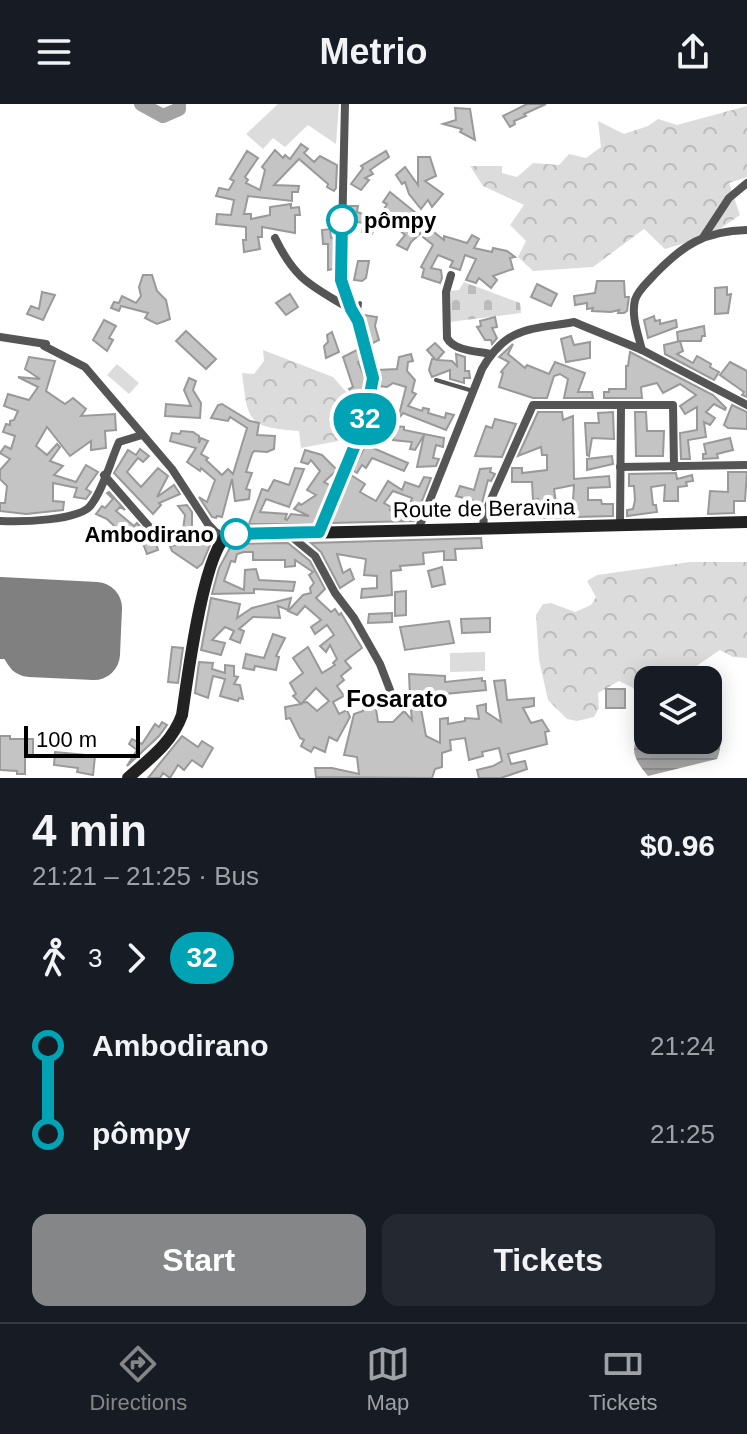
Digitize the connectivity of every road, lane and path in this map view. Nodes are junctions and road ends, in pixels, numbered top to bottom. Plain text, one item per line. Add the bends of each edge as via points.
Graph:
1 (345, 104) edge
2 (747, 183) edge
3 (747, 230) edge
4 (703, 237) junction
5 (275, 238) dead end
6 (451, 275) dead end
7 (360, 303) dead end
8 (351, 309) junction
9 (358, 321) junction
10 (0, 337) edge
11 (642, 350) junction
12 (491, 354) junction
13 (436, 380) dead end
14 (473, 391) junction
15 (747, 405) edge
16 (621, 407) junction
17 (142, 435) junction
18 (747, 465) edge
19 (620, 467) junction
20 (674, 467) junction
21 (104, 475) junction
22 (0, 521) edge
23 (747, 522) edge
24 (620, 525) junction
25 (483, 528) junction
26 (418, 530) junction
27 (319, 532) junction
28 (287, 533) junction
29 (220, 536) junction
30 (395, 703) dead end
31 (128, 778) edge

1 - 8 street via 341,280
2 - 4 street via 729,198
3 - 4 street
4 - 11 street via 681,249 636,297 634,316
5 - 8 street via 288,265 303,280
6 - 12 street via 446,292 450,344
7 - 9 lane
8 - 9 street
9 - 27 street via 373,378 365,421
10 - 17 street via 46,344 85,367
11 - 12 street via 574,322 525,330
11 - 15 street
12 - 14 street
13 - 14 lane
14 - 26 street
16 - 19 street
16 - 20 street via 673,405
16 - 25 street via 533,405
17 - 21 street via 121,440
17 - 29 street
18 - 20 street
19 - 20 street
19 - 24 street
21 - 22 street via 90,507 75,515
21 - 29 street via 158,537
23 - 24 street, Route de Beravina
24 - 25 street, Route de Beravina
25 - 26 street, Route de Beravina
26 - 27 street, Route de Beravina
27 - 28 street, Route de Beravina
28 - 29 street, Route de Beravina
28 - 30 street via 315,556 380,664
29 - 31 street via 179,722 168,742

